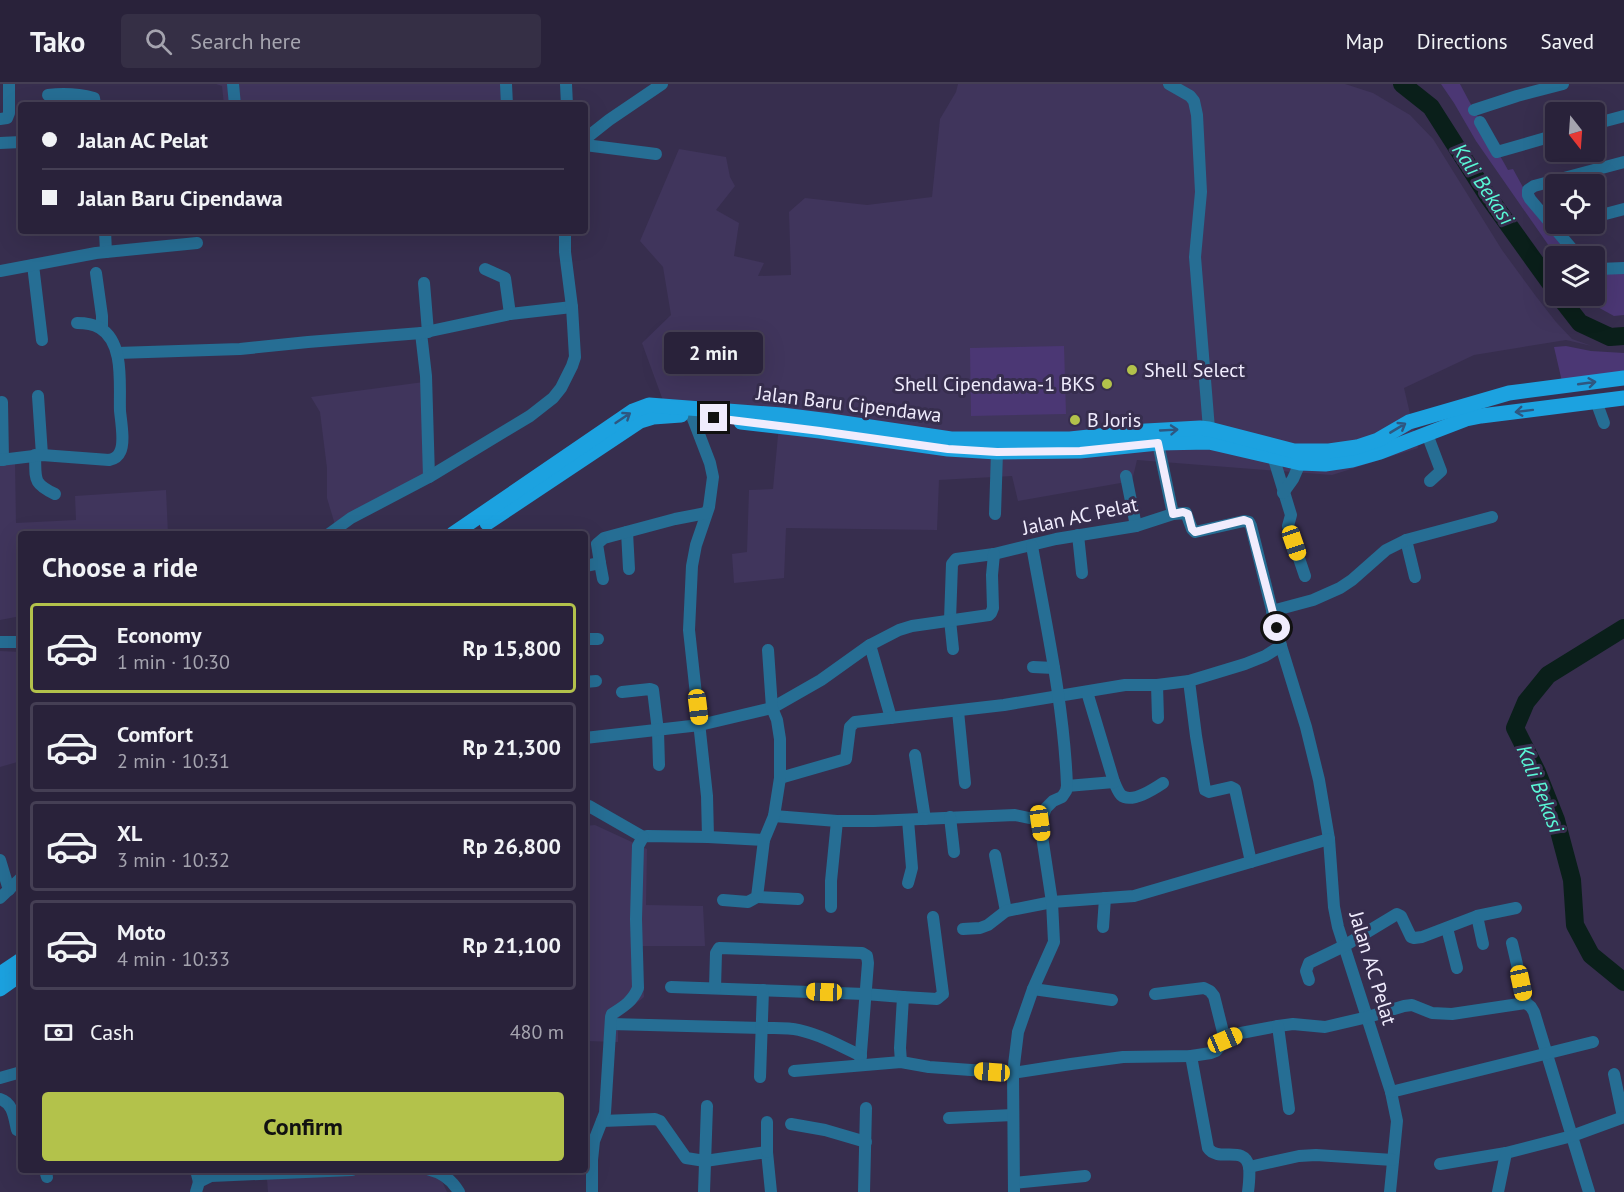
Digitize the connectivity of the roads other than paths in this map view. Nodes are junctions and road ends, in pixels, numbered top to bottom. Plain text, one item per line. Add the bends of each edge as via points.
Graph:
1 (9, 84) edge
2 (233, 84) edge
3 (506, 84) edge
4 (566, 84) edge
5 (662, 84) edge
6 (1169, 84) edge
7 (1559, 84) edge
8 (48, 95) dead end
9 (95, 102) edge
10 (235, 102) edge
11 (507, 102) edge
12 (567, 102) edge
13 (1474, 110) dead end
14 (1624, 116) edge
15 (0, 119) edge
16 (1605, 121) edge
17 (1480, 122) dead end
18 (588, 137) edge
19 (1545, 138) edge
20 (18, 142) edge
21 (0, 143) edge
22 (588, 145) edge
23 (656, 154) dead end
24 (1624, 162) edge
25 (1579, 174) edge
26 (1545, 183) edge
27 (1624, 209) edge
28 (1605, 215) edge
29 (1545, 216) edge
30 (105, 234) edge
31 (565, 234) edge
32 (1559, 234) edge
33 (197, 243) dead end
34 (1569, 246) edge
35 (106, 252) junction
36 (33, 265) junction
37 (1624, 268) edge
38 (485, 269) dead end
39 (1605, 269) edge
40 (0, 271) edge
41 (96, 273) dead end
42 (424, 283) dead end
43 (572, 307) junction
44 (510, 314) junction
45 (77, 323) dead end
46 (102, 329) junction
47 (424, 333) junction
48 (42, 340) dead end
49 (117, 353) junction
50 (1624, 378) edge
51 (1563, 386) junction
52 (38, 396) dead end
53 (1624, 398) edge
54 (1596, 401) junction
55 (2, 402) dead end
56 (1567, 406) junction
57 (692, 416) junction
58 (1604, 423) dead end
59 (1427, 434) junction
60 (1209, 436) junction
61 (1158, 443) junction
62 (1006, 448) junction
63 (38, 455) junction
64 (1273, 456) junction
65 (1, 460) edge
66 (1300, 463) junction
67 (548, 475) junction
68 (1126, 476) dead end
69 (429, 477) junction
70 (1430, 481) dead end
71 (1283, 493) junction
72 (55, 494) dead end
73 (706, 513) junction
74 (995, 514) dead end
75 (1173, 514) junction
76 (1492, 517) dead end
77 (1136, 526) junction
78 (333, 531) edge
79 (458, 531) edge
80 (475, 531) edge
81 (627, 532) junction
82 (1078, 535) junction
83 (1406, 540) junction
84 (1032, 546) junction
85 (994, 554) junction
86 (600, 563) junction
87 (588, 565) edge
88 (629, 569) dead end
89 (1083, 573) dead end
90 (1305, 576) dead end
91 (1415, 577) dead end
92 (603, 579) dead end
93 (1272, 611) junction
94 (950, 620) junction
95 (588, 639) edge
96 (598, 639) dead end
97 (0, 642) edge
98 (18, 642) edge
99 (870, 645) junction
100 (1281, 646) junction
101 (768, 650) dead end
102 (953, 650) dead end
103 (1033, 667) dead end
104 (1054, 668) junction
105 (1190, 681) junction
106 (1157, 685) junction
107 (622, 692) dead end
108 (1087, 692) junction
109 (1060, 696) junction
110 (772, 708) junction
111 (958, 711) junction
112 (891, 718) junction
113 (1158, 718) dead end
114 (700, 725) junction
115 (658, 731) junction
116 (588, 738) edge
117 (915, 755) dead end
118 (659, 765) dead end
119 (780, 778) junction
120 (1114, 782) junction
121 (965, 783) dead end
122 (1163, 783) dead end
123 (1068, 786) junction
124 (589, 806) dead end
125 (774, 816) junction
126 (950, 817) junction
127 (925, 819) junction
128 (908, 820) junction
129 (837, 821) junction
130 (1040, 823) junction
131 (643, 837) junction
132 (708, 837) junction
133 (1329, 838) junction
134 (764, 840) junction
135 (954, 852) dead end
136 (995, 855) dead end
137 (0, 860) edge
138 (1251, 862) junction
139 (18, 881) edge
140 (908, 883) dead end
141 (5, 894) edge
142 (757, 897) junction
143 (1105, 898) junction
144 (798, 899) dead end
145 (723, 900) dead end
146 (1052, 902) junction
147 (831, 907) dead end
148 (1516, 908) dead end
149 (1006, 911) junction
150 (933, 916) dead end
151 (1477, 916) junction
152 (1103, 927) dead end
153 (1447, 928) junction
154 (963, 929) dead end
155 (1512, 943) dead end
156 (1483, 944) dead end
157 (1344, 946) junction
158 (18, 962) edge
159 (1457, 968) dead end
160 (0, 975) edge
161 (18, 976) edge
162 (1309, 980) dead end
163 (672, 987) dead end
164 (715, 988) junction
165 (0, 989) edge
166 (1033, 989) junction
167 (763, 990) junction
168 (865, 994) junction
169 (1155, 994) dead end
170 (903, 997) junction
171 (1112, 1000) dead end
172 (1526, 1003) junction
173 (1368, 1017) junction
174 (611, 1024) junction
175 (1278, 1026) junction
176 (762, 1028) junction
177 (1225, 1040) junction
178 (1593, 1042) dead end
179 (1546, 1053) junction
180 (1191, 1056) junction
181 (860, 1060) junction
182 (901, 1062) junction
183 (794, 1071) dead end
184 (18, 1073) edge
185 (1013, 1073) junction
186 (1614, 1074) dead end
187 (760, 1077) dead end
188 (0, 1078) edge
189 (1391, 1092) junction
190 (0, 1099) edge
191 (707, 1106) dead end
192 (866, 1108) dead end
193 (1289, 1109) dead end
194 (1013, 1115) junction
195 (1624, 1117) edge
196 (949, 1118) dead end
197 (602, 1121) junction
198 (767, 1122) dead end
199 (790, 1124) dead end
200 (18, 1130) edge
201 (1572, 1136) junction
202 (866, 1142) junction
203 (767, 1152) junction
204 (1506, 1153) junction
205 (1393, 1160) junction
206 (705, 1161) junction
207 (1440, 1164) dead end
208 (1249, 1167) junction
209 (267, 1173) edge
210 (439, 1173) edge
211 (1085, 1176) dead end
212 (197, 1181) edge
213 (1014, 1188) edge
214 (459, 1192) edge
215 (592, 1192) edge
216 (704, 1192) edge
217 (771, 1192) edge
218 (864, 1192) edge
219 (1248, 1192) edge
220 (1390, 1192) edge
221 (1498, 1192) edge
222 (1589, 1192) edge

1 - 15 street via 9,113
2 - 10 street
3 - 11 street
4 - 12 street
5 - 18 street
6 - 60 street via 1190,96 1197,115 1201,192 1195,256
7 - 13 street
8 - 9 street via 72,94
14 - 16 street
17 - 19 street via 1497,152
20 - 21 street
22 - 23 street
24 - 25 street
26 - 29 street via 1528,190
27 - 28 street
30 - 35 street
31 - 43 street
32 - 34 street
33 - 35 street
35 - 36 street
36 - 40 street
36 - 48 street
37 - 39 street
38 - 44 street via 505,278
41 - 46 street
42 - 47 street
43 - 44 street
43 - 69 street via 575,357 553,398
44 - 47 street
45 - 46 street
46 - 49 street
47 - 49 street via 240,349
47 - 69 street
49 - 63 street via 120,454 109,460
51 -> 50 main road, Jalan Baru Cipendawa
51 - 56 main road
60 -> 51 main road, Jalan Baru Cipendawa via 1294,451 1329,451 1378,441 1409,422 1509,393
52 - 63 street
53 - 54 main road, Jalan Baru Cipendawa
54 - 56 main road, Jalan Baru Cipendawa
54 - 58 street
55 - 65 street
56 -> 59 main road, Jalan Baru Cipendawa via 1481,416
57 - 62 main road, Jalan Baru Cipendawa via 948,449
57 - 67 main road, Jalan Baru Cipendawa via 640,421
57 - 73 street via 713,477
59 - 66 main road, Jalan Baru Cipendawa via 1352,460
59 - 70 street via 1441,471
60 - 61 main road, Jalan Baru Cipendawa
62 -> 60 main road, Jalan Baru Cipendawa via 1146,431 1200,428
60 - 64 main road, Jalan Baru Cipendawa
61 - 62 main road, Jalan Baru Cipendawa via 1080,451
61 - 75 street
67 -> 62 main road, Jalan Baru Cipendawa via 633,411 648,405 830,421
62 - 74 street
63 - 65 street
63 - 72 street via 37,482
64 - 66 main road, Jalan Baru Cipendawa
64 - 71 street
66 - 71 street
67 - 79 main road, Jalan Baru Cipendawa
67 - 80 main road, Jalan Baru Cipendawa
68 - 77 street
69 - 78 street
71 - 90 street via 1291,515 1288,526
73 - 81 street
73 - 114 street via 690,586 690,630
75 - 77 street, Jalan AC Pelat
75 - 93 street, Jalan AC Pelat via 1188,514 1195,532 1249,522
76 - 83 street
77 - 82 street, Jalan AC Pelat
81 - 86 street via 600,540
81 - 88 street
82 - 84 street, Jalan AC Pelat
82 - 89 street
83 - 91 street
83 - 93 street via 1386,550 1340,588
84 - 85 street, Jalan AC Pelat
84 - 104 street
85 - 94 street, Jalan AC Pelat via 953,562
85 - 94 street via 991,613
86 - 87 street
86 - 92 street
93 - 100 street, Jalan AC Pelat
94 - 99 street via 906,628
94 - 102 street
95 - 96 street
97 - 98 street
99 - 110 street
99 - 112 street
100 - 105 street via 1245,664
100 - 133 street, Jalan AC Pelat via 1314,758
101 - 110 street
103 - 104 street
104 - 109 street
105 - 106 street
105 - 138 street via 1205,789 1235,789
106 - 108 street via 1125,685
106 - 113 street
107 - 115 street via 653,690
108 - 109 street
108 - 120 street
109 - 111 street
109 - 123 street
110 - 114 street
110 - 119 street via 779,728
111 - 112 street
111 - 121 street
112 - 119 street via 855,722 846,759
114 - 115 street
114 - 132 street
115 - 116 street
115 - 118 street
117 - 127 street
119 - 125 street
120 - 122 street via 1121,795 1131,798
120 - 123 street
123 - 130 street via 1062,797 1049,804
124 - 131 street
125 - 129 street
125 - 134 street
126 - 127 street
126 - 130 street via 1015,815
126 - 135 street
127 - 128 street
128 - 129 street
128 - 140 street via 912,868
129 - 147 street
130 - 146 street
131 - 132 street
131 - 174 street via 638,846 638,988 626,1005 612,1014
132 - 134 street
133 - 138 street
133 - 157 street, Jalan AC Pelat via 1334,907
134 - 142 street
136 - 149 street
137 - 141 street
138 - 143 street via 1134,896
139 - 141 street
142 - 144 street
142 - 145 street via 748,902
143 - 146 street
143 - 152 street
146 - 149 street
146 - 166 street via 1054,942
148 - 151 street
149 - 154 street via 988,925
150 - 170 street via 943,994 937,999
151 - 153 street
151 - 156 street
153 - 157 street via 1412,938 1397,914
153 - 159 street
155 - 172 street
157 - 162 street via 1308,963
157 - 173 street, Jalan AC Pelat
158 - 160 main road
161 - 165 main road
163 - 164 street
164 - 167 street
164 - 168 street via 716,953 723,947 862,953 868,963
166 - 171 street
166 - 185 street via 1018,1032
167 - 168 street
167 - 176 street
168 - 170 street
168 - 181 street
169 - 177 street via 1204,988 1210,991
170 - 182 street
172 - 173 street via 1452,1014 1432,1013 1412,1005
172 - 179 street via 1534,1012
173 - 175 street via 1325,1027
173 - 189 street, Jalan AC Pelat
174 - 176 street
174 - 197 street
175 - 177 street
175 - 193 street
176 - 181 street via 799,1030 828,1040
176 - 187 street
177 - 180 street via 1216,1051
178 - 179 street
179 - 189 street
179 - 201 street
180 - 185 street via 1123,1057
180 - 208 street via 1208,1148 1216,1154 1242,1155
181 - 182 street
181 - 183 street
182 - 185 street
184 - 188 street
185 - 194 street
186 - 195 street
189 - 205 street, Jalan AC Pelat via 1397,1121
190 - 200 street via 8,1102
191 - 206 street
192 - 202 street
194 - 196 street
194 - 213 street
195 - 201 street
197 - 206 street via 655,1119 664,1125 686,1158
197 - 215 street via 594,1142
198 - 203 street
199 - 202 street
201 - 204 street
201 - 222 street
202 - 218 street
203 - 206 street
203 - 217 street
204 - 207 street
204 - 221 street
205 - 208 street via 1316,1155
205 - 220 street, Jalan AC Pelat
206 - 216 street
208 - 219 street
209 - 212 street via 212,1176
210 - 214 street
211 - 213 street

